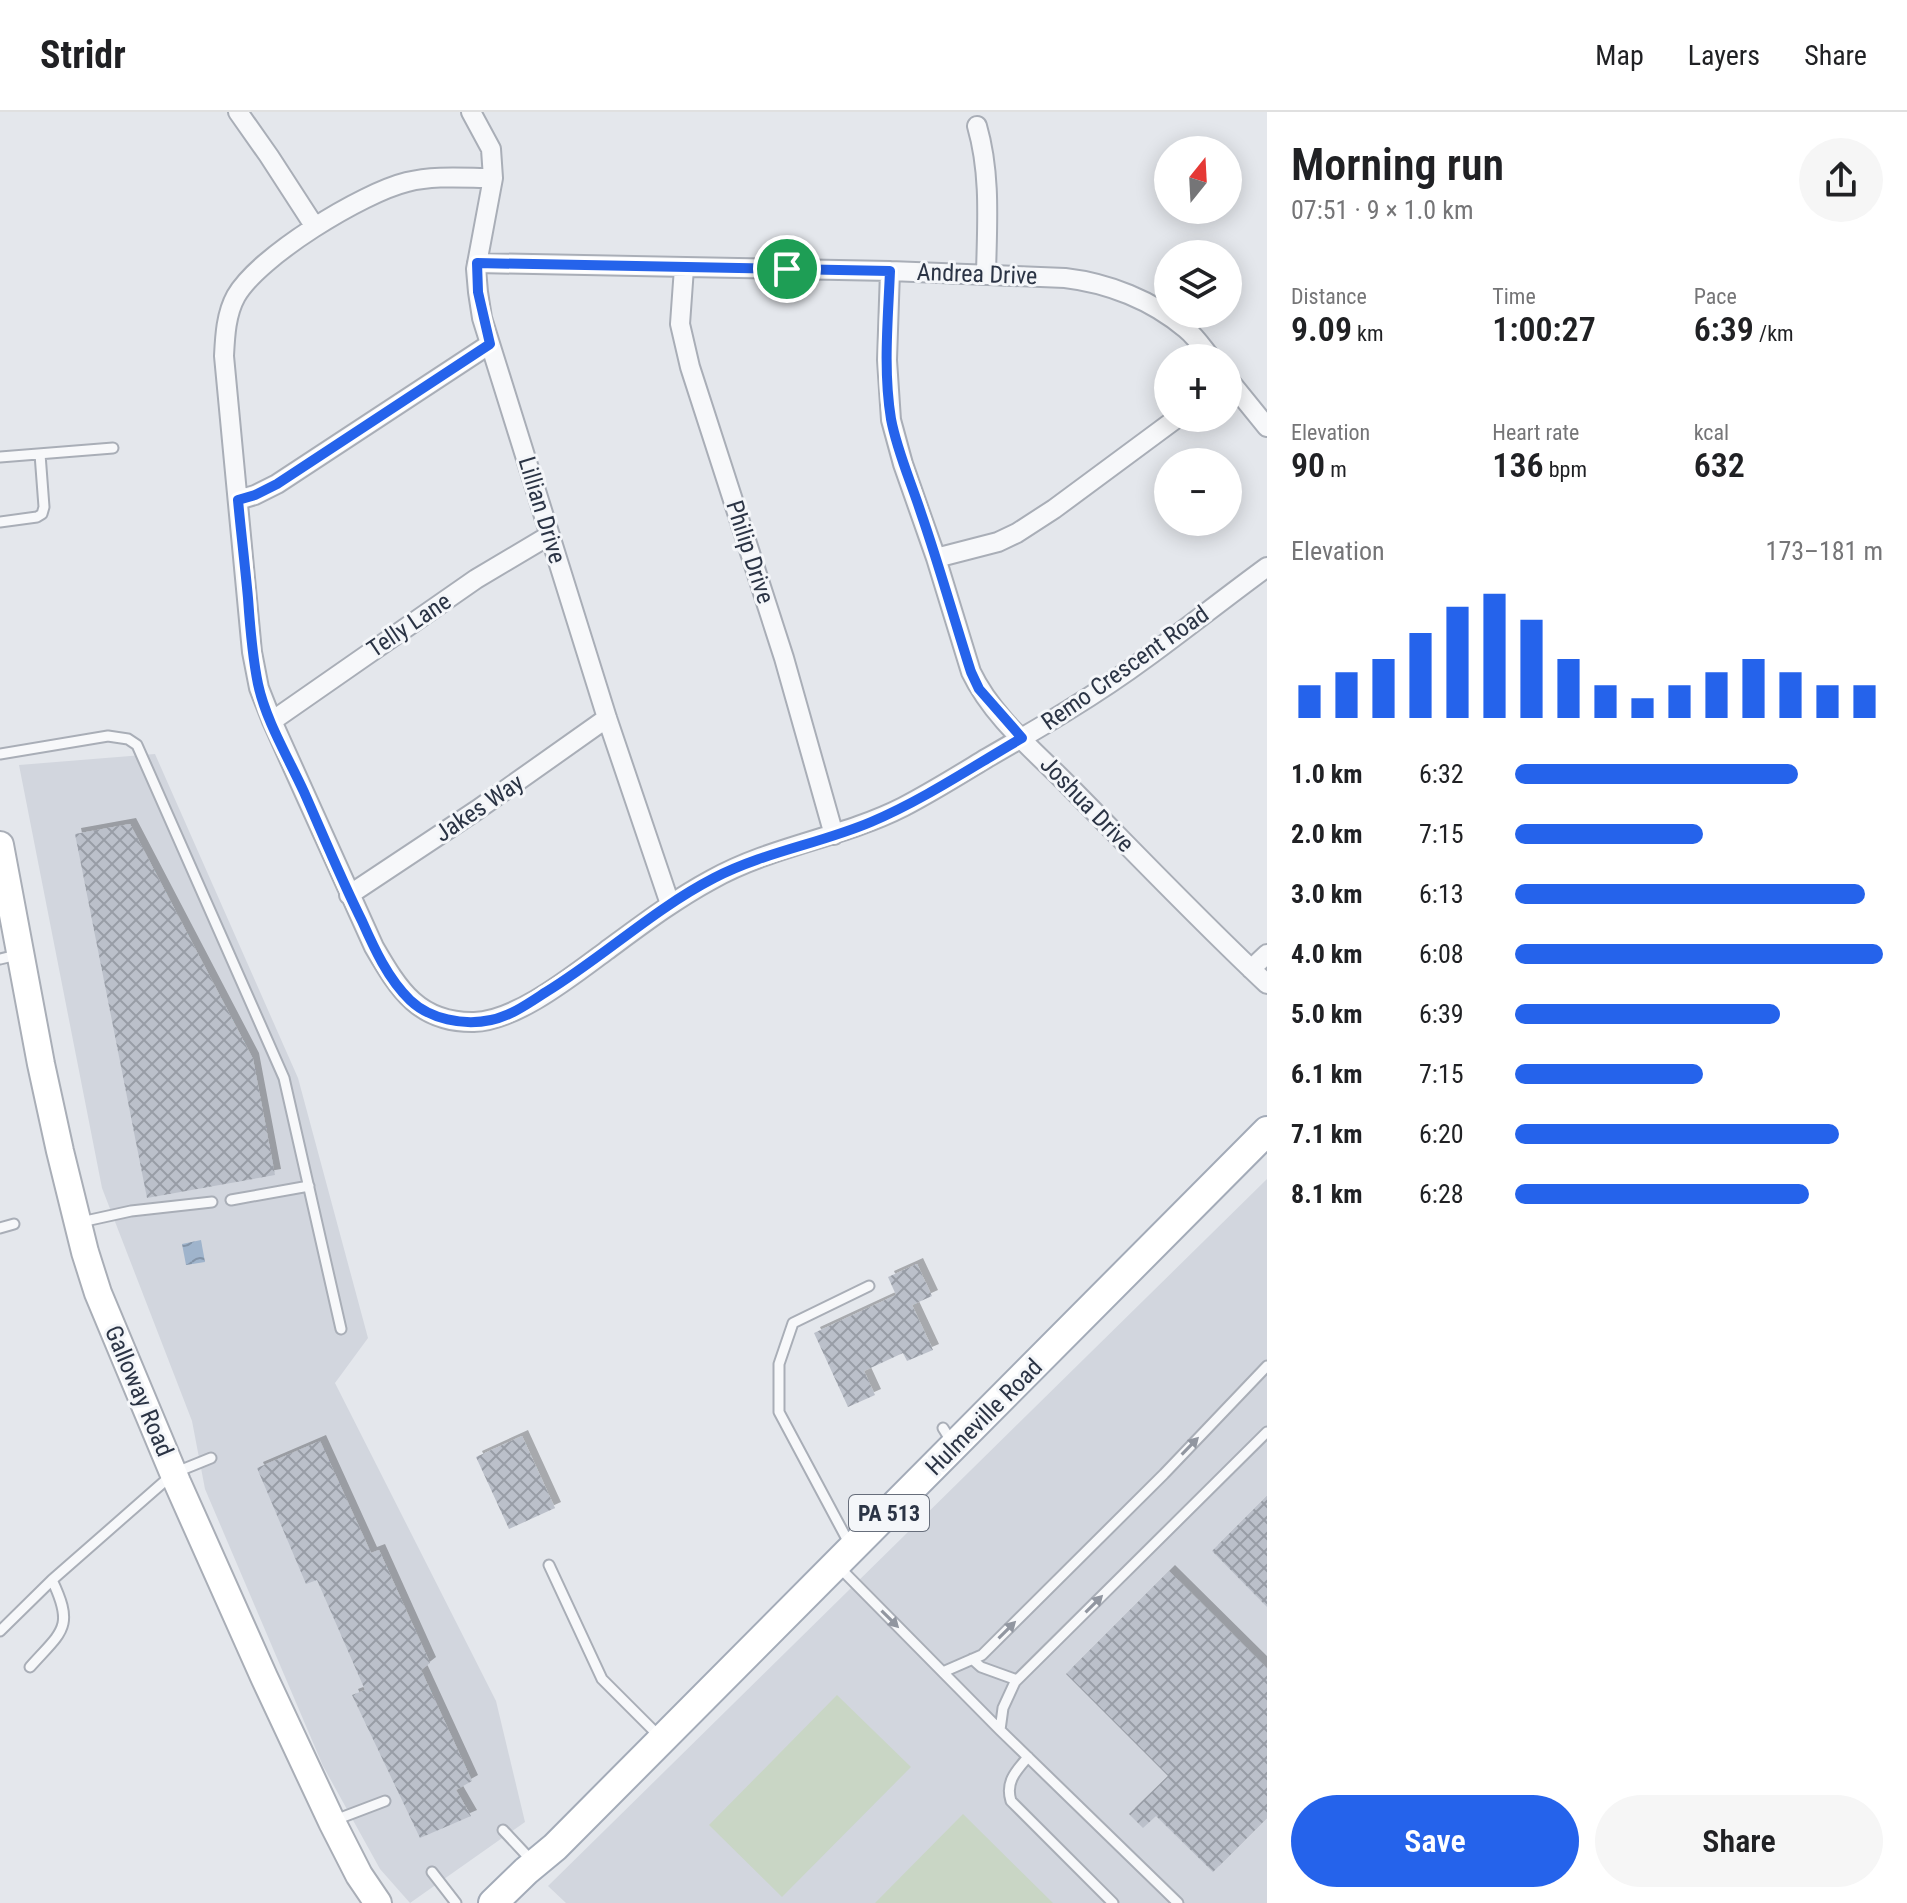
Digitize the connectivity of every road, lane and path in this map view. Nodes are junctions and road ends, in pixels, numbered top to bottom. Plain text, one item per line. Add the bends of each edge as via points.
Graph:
1 (238, 112) edge
2 (471, 112) edge
3 (977, 126) dead end
4 (493, 178) junction
5 (315, 227) junction
6 (477, 263) junction
7 (684, 268) junction
8 (890, 271) junction
9 (986, 274) junction
10 (490, 344) junction
11 (1199, 344) edge
12 (1242, 397) edge
13 (1267, 427) edge
14 (1158, 432) edge
15 (113, 448) dead end
16 (40, 454) junction
17 (0, 457) edge
18 (238, 500) junction
19 (0, 522) edge
20 (550, 535) junction
21 (936, 558) junction
22 (1267, 567) edge
23 (607, 718) junction
24 (272, 721) junction
25 (1022, 738) junction
26 (0, 754) edge
27 (834, 835) junction
28 (0, 845) edge
29 (349, 895) junction
30 (670, 904) junction
31 (1267, 954) edge
32 (10, 957) edge
33 (1251, 969) junction
34 (1267, 984) edge
35 (1267, 1131) edge
36 (309, 1186) junction
37 (231, 1200) dead end
38 (212, 1202) dead end
39 (77, 1223) junction
40 (14, 1224) dead end
41 (0, 1228) edge
42 (869, 1286) dead end
43 (341, 1329) dead end
44 (1267, 1366) edge
45 (1267, 1432) edge
46 (211, 1458) dead end
47 (174, 1473) junction
48 (845, 1557) junction
49 (549, 1565) dead end
50 (52, 1580) junction
51 (0, 1631) edge
52 (972, 1659) junction
53 (30, 1667) dead end
54 (943, 1672) junction
55 (1017, 1680) junction
56 (1000, 1730) junction
57 (662, 1740) junction
58 (1028, 1757) junction
59 (385, 1801) dead end
60 (332, 1822) junction
61 (503, 1830) dead end
62 (535, 1864) junction
63 (432, 1872) dead end
64 (378, 1903) edge
65 (456, 1903) edge
66 (493, 1903) edge
67 (1113, 1903) edge
68 (1178, 1903) edge

1 - 5 street
2 - 4 street, Lillian Drive via 491,149
3 - 9 street via 987,186
4 - 5 street, Remo Crescent Road via 429,179 383,189
4 - 6 street, Lillian Drive
5 - 18 street, Remo Crescent Road via 248,278 230,312 224,356
6 - 7 street, Andrea Drive
6 - 10 street, Lillian Drive
7 - 8 street, Andrea Drive
7 - 27 street, Philip Drive via 680,324 690,367
8 - 9 street, Andrea Drive
8 - 21 street, Joshua Drive via 891,420
9 - 11 street, Andrea Drive via 1091,281 1162,312
10 - 18 street via 277,484
10 - 20 street, Lillian Drive
12 - 13 street
14 - 21 street via 1017,533
15 - 16 lane
16 - 17 lane
16 - 19 lane via 42,514
18 - 24 street, Remo Crescent Road via 252,652
20 - 23 street, Lillian Drive
20 - 24 street, Telly Lane via 476,579
21 - 25 street, Joshua Drive via 979,689
22 - 25 street, Remo Crescent Road via 1122,675
23 - 29 street, Jakes Way
23 - 30 street, Lillian Drive
24 - 29 street, Remo Crescent Road
25 - 27 street, Remo Crescent Road via 904,806
25 - 33 street, Joshua Drive
26 - 36 lane via 108,736 137,745 284,1078
27 - 30 street, Remo Crescent Road via 746,863
28 - 32 main road, Galloway Road
29 - 30 street, Remo Crescent Road via 374,947 408,998 437,1016 473,1022 521,1007 568,979
31 - 33 street
32 - 39 main road, Galloway Road
33 - 34 street, Joshua Drive
35 - 48 main road, Hulmeville Road / PA 513 via 949,1437
36 - 37 lane
36 - 43 lane
38 - 39 lane
39 - 47 main road, Galloway Road via 98,1293
40 - 41 lane
42 - 48 lane via 793,1323 779,1364 779,1412
52 -> 44 lane via 982,1655
55 -> 45 lane
46 - 47 lane
47 - 50 lane
47 - 60 main road, Galloway Road
48 -> 54 lane
48 - 57 main road, Hulmeville Road / PA 513
49 - 57 lane via 602,1679
50 - 51 lane
50 - 53 lane via 63,1603 64,1623
52 - 54 lane
52 - 55 lane
54 - 56 lane
55 - 56 lane via 1003,1708
56 - 58 lane
57 - 62 main road, Hulmeville Road / PA 513
58 - 67 lane via 1010,1781 1011,1801
58 - 68 lane
59 - 60 lane
60 - 64 main road, Galloway Road
61 - 62 lane
62 - 66 main road, Hulmeville Road / PA 513
63 - 65 lane

